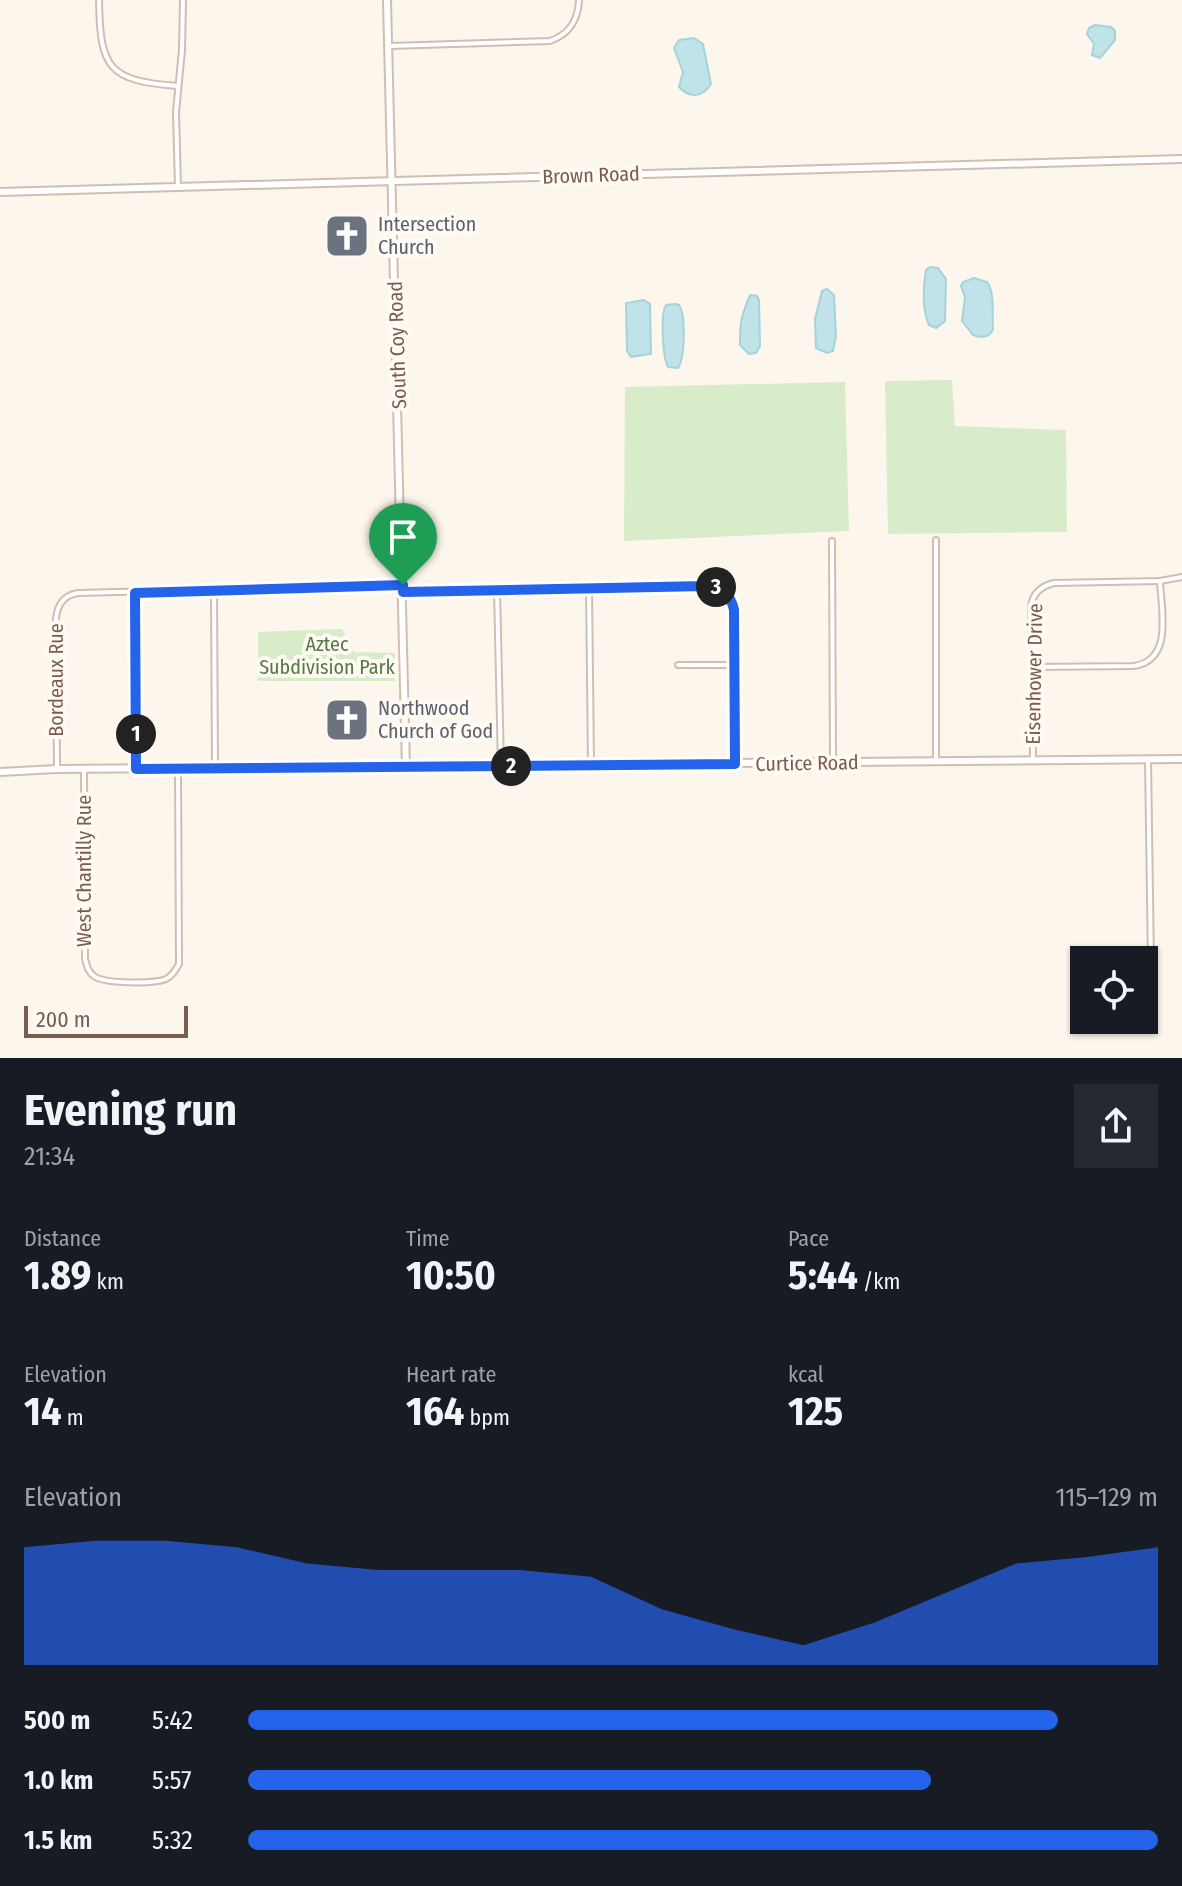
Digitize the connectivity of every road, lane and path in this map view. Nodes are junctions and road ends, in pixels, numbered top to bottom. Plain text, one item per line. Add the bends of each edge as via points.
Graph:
1 (99, 0) edge
2 (183, 0) edge
3 (387, 0) edge
4 (579, 0) edge
5 (389, 46) junction
6 (178, 86) junction
7 (1182, 159) edge
8 (392, 180) junction
9 (178, 186) junction
10 (0, 192) edge
11 (936, 540) dead end
12 (832, 541) dead end
13 (1182, 577) edge
14 (1160, 581) junction
15 (589, 587) junction
16 (403, 588) junction
17 (497, 589) junction
18 (214, 591) junction
19 (135, 593) junction
20 (678, 665) dead end
21 (735, 665) junction
22 (1032, 667) junction
23 (1148, 759) junction
24 (1182, 759) edge
25 (936, 761) junction
26 (1033, 761) junction
27 (833, 762) junction
28 (735, 764) junction
29 (591, 765) junction
30 (501, 767) junction
31 (178, 768) junction
32 (215, 768) junction
33 (406, 768) junction
34 (57, 769) junction
35 (84, 769) junction
36 (136, 769) junction
37 (0, 772) edge
38 (1151, 946) edge

1 - 6 street via 102,48 119,74 141,83
2 - 6 street
3 - 5 street, South Coy Road
4 - 5 street via 573,25 550,41
5 - 8 street, South Coy Road
6 - 9 street
7 - 8 street, Brown Road
8 - 9 street, Brown Road
8 - 16 street, South Coy Road
9 - 10 street, Brown Road
11 - 25 street
12 - 27 street
13 - 14 street, Eisenhower Drive
14 - 22 street, Eisenhower Drive via 1058,582 1043,587 1032,601
14 - 22 street via 1161,643 1149,662
15 - 17 street, Bordeaux Rue
15 - 21 street, Bordeaux Rue via 706,586 725,592 734,610
15 - 29 street
16 - 17 street, Bordeaux Rue
16 - 18 street, Bordeaux Rue
16 - 33 street, South Coy Road
17 - 30 street
18 - 19 street, Bordeaux Rue
18 - 32 street
19 - 34 street, Bordeaux Rue via 72,594 57,607
19 - 36 street
20 - 21 street
21 - 28 street
22 - 26 street, Eisenhower Drive
23 - 24 street, Curtice Road
23 - 26 street, Curtice Road
23 - 38 street
25 - 26 street, Curtice Road
25 - 27 street, Curtice Road
27 - 28 street, Curtice Road
28 - 29 street, Curtice Road
29 - 30 street, Curtice Road
30 - 33 street, Curtice Road
31 - 32 street, Curtice Road
31 - 35 street, West Chantilly Rue via 180,960 167,978 134,981 101,980 86,964
31 - 36 street, Curtice Road
32 - 33 street, Curtice Road
34 - 35 street, Curtice Road
34 - 37 street, Curtice Road
35 - 36 street, Curtice Road

